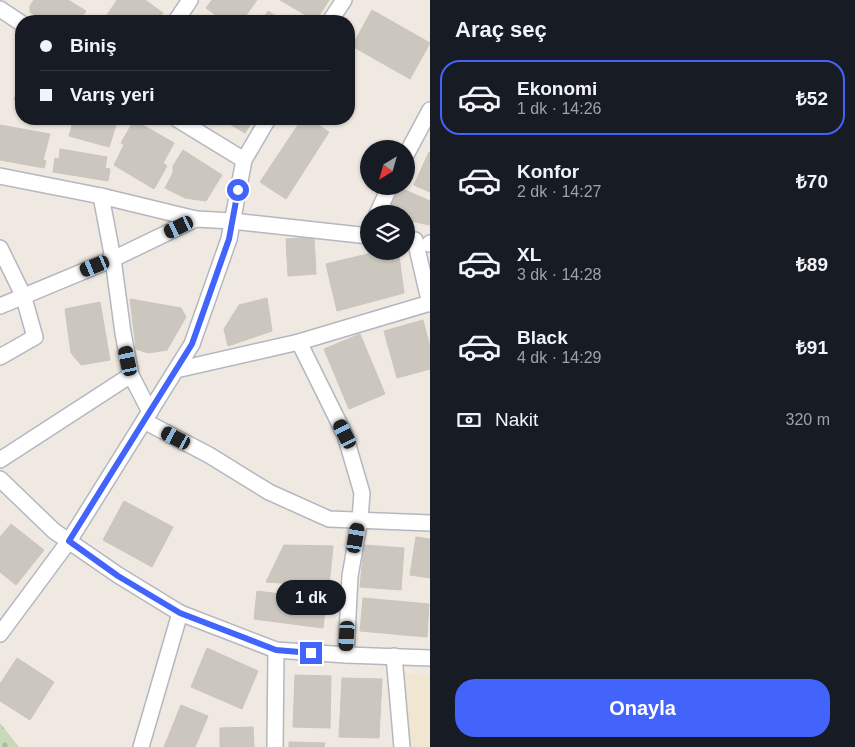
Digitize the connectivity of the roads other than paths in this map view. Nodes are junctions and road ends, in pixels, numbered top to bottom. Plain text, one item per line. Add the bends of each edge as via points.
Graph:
1 (6, 0) edge
2 (190, 0) edge
3 (344, 0) edge
4 (0, 9) edge
5 (180, 15) edge
6 (334, 15) edge
7 (15, 18) edge
8 (430, 110) edge
9 (187, 125) edge
10 (264, 125) edge
11 (414, 140) edge
12 (244, 160) junction
13 (0, 176) edge
14 (100, 196) junction
15 (196, 219) junction
16 (232, 221) junction
17 (360, 233) edge
18 (422, 242) edge
19 (0, 248) edge
20 (113, 259) junction
21 (23, 295) junction
22 (430, 304) edge
23 (0, 306) edge
24 (299, 342) junction
25 (0, 357) edge
26 (176, 370) junction
27 (131, 375) junction
28 (147, 417) junction
29 (0, 460) edge
30 (0, 479) edge
31 (360, 519) junction
32 (430, 523) edge
33 (69, 541) junction
34 (180, 613) junction
35 (0, 634) edge
36 (276, 650) junction
37 (346, 655) junction
38 (394, 656) junction
39 (430, 658) edge
40 (141, 747) edge
41 (275, 747) edge
42 (402, 747) edge

1 - 4 street
2 - 5 street
3 - 6 street
4 - 7 street
8 - 11 street
9 - 12 street
10 - 12 street
12 - 16 street
13 - 14 street
14 - 15 street
14 - 20 street
15 - 16 street
15 - 20 street
16 - 17 street
16 - 26 street via 229,239 192,344
18 - 22 street
19 - 21 street
20 - 21 street
20 - 27 street
21 - 23 street
21 - 25 street via 35,337
22 - 24 street
24 - 26 street
24 - 31 street via 345,434 362,493
26 - 28 street
27 - 28 street
27 - 29 street
28 - 31 street via 269,492 329,520
28 - 33 street
30 - 33 street via 54,531
31 - 32 street
31 - 37 street via 350,576
33 - 34 street via 118,576
33 - 35 street
34 - 36 street
34 - 40 street
36 - 37 street
36 - 41 street
37 - 38 street
38 - 39 street
38 - 42 street

